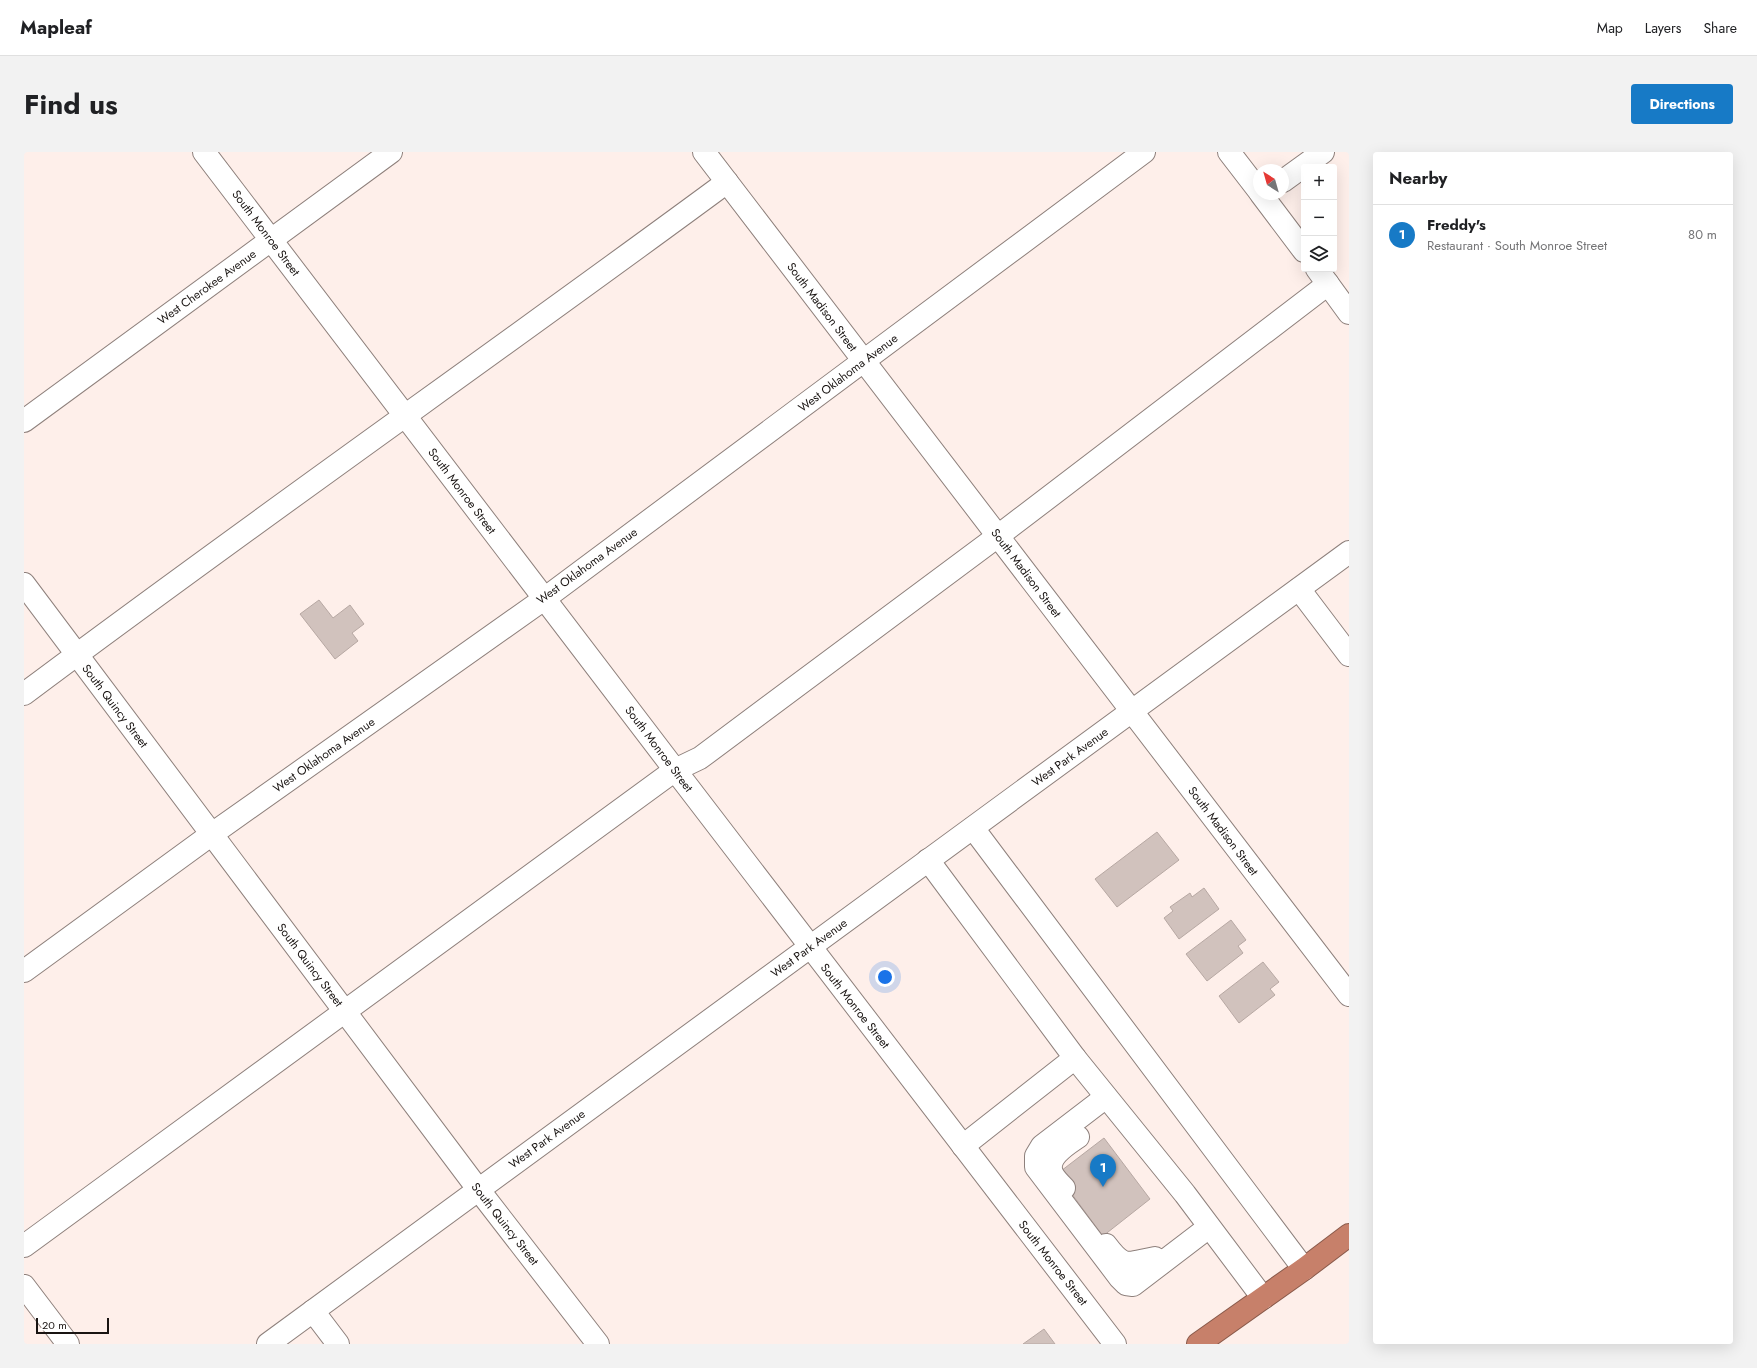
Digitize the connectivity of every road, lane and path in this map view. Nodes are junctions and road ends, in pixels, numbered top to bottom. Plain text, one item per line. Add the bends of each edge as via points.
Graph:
1 (204, 152) edge
2 (391, 152) edge
3 (704, 152) edge
4 (1144, 152) edge
5 (1229, 152) edge
6 (1323, 152) edge
7 (1289, 177) edge
8 (727, 182) junction
9 (1253, 183) edge
10 (1266, 200) edge
11 (271, 240) junction
12 (1301, 248) edge
13 (1323, 276) edge
14 (1349, 313) edge
15 (864, 361) junction
16 (404, 415) junction
17 (24, 421) edge
18 (998, 536) junction
19 (1349, 552) edge
20 (24, 584) edge
21 (1299, 589) junction
22 (544, 599) junction
23 (76, 655) junction
24 (1349, 655) edge
25 (24, 694) edge
26 (1132, 711) junction
27 (674, 770) junction
28 (973, 828) junction
29 (212, 834) junction
30 (928, 860) junction
31 (810, 947) junction
32 (24, 971) edge
33 (1349, 995) edge
34 (345, 1010) junction
35 (1075, 1058) junction
36 (1111, 1102) junction
37 (963, 1146) junction
38 (478, 1189) junction
39 (1209, 1227) junction
40 (1349, 1235) edge
41 (24, 1246) edge
42 (1304, 1270) junction
43 (24, 1286) edge
44 (1263, 1298) junction
45 (313, 1311) junction
46 (68, 1344) edge
47 (268, 1344) edge
48 (338, 1344) edge
49 (598, 1344) edge
50 (1115, 1344) edge
51 (1198, 1344) edge

1 - 11 street, South Monroe Street
2 - 11 street, West Cherokee Avenue
3 - 8 street, South Madison Street
4 - 15 street, West Oklahoma Avenue
5 - 9 street
6 - 7 street
8 - 15 street, South Madison Street
8 - 16 street
10 - 12 street
11 - 16 street, South Monroe Street
11 - 17 street, West Cherokee Avenue
13 - 14 street
13 - 18 street
15 - 18 street, South Madison Street
15 - 22 street, West Oklahoma Avenue
16 - 22 street, South Monroe Street
16 - 23 street
18 - 26 street, South Madison Street
18 - 27 street via 700,758
19 - 21 street, West Park Avenue
20 - 23 street, South Quincy Street
21 - 24 street
21 - 26 street, West Park Avenue
22 - 27 street, South Monroe Street
22 - 29 street, West Oklahoma Avenue
23 - 25 street
23 - 29 street, South Quincy Street
26 - 28 street, West Park Avenue
26 - 33 street, South Madison Street
27 - 31 street, South Monroe Street
27 - 34 street
28 - 30 street, West Park Avenue
28 - 42 street
29 - 32 street, West Oklahoma Avenue
29 - 34 street, South Quincy Street
30 - 31 street, West Park Avenue
30 - 35 street
31 - 37 street, South Monroe Street
31 - 38 street, West Park Avenue
34 - 38 street, South Quincy Street
34 - 41 street
35 - 36 street
35 - 37 street
36 - 39 street
36 - 39 street via 1042,1146 1036,1156 1036,1167 1120,1278 1126,1284 1132,1285
37 - 50 street, South Monroe Street
38 - 45 street, West Park Avenue
38 - 49 street, South Quincy Street
39 - 44 street
40 - 42 highway
42 - 44 highway
43 - 46 street
44 - 51 highway
45 - 47 street, West Park Avenue
45 - 48 street

